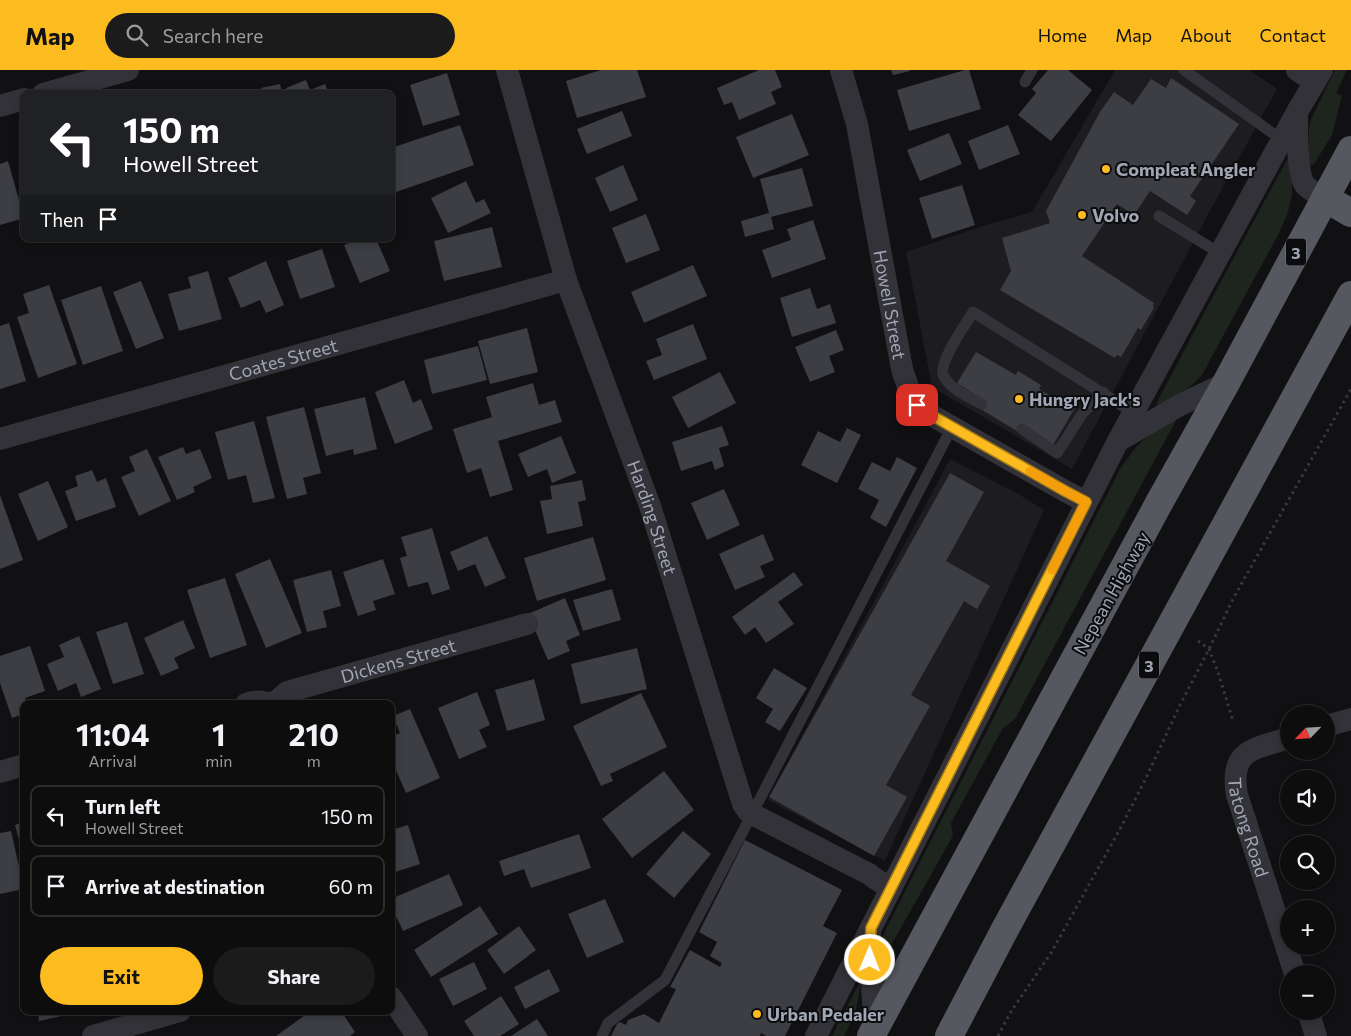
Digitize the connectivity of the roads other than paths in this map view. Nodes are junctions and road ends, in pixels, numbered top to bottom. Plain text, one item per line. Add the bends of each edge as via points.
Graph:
1 (128, 70) edge
2 (508, 70) edge
3 (842, 70) edge
4 (1032, 70) edge
5 (1184, 70) edge
6 (1311, 74) edge
7 (1025, 82) dead end
8 (57, 90) edge
9 (20, 100) edge
10 (0, 106) edge
11 (1297, 112) junction
12 (1282, 140) junction
13 (1351, 150) edge
14 (1325, 198) junction
15 (1351, 213) edge
16 (1160, 216) dead end
17 (1221, 254) junction
18 (566, 280) junction
19 (1351, 295) edge
20 (1226, 383) junction
21 (1103, 392) junction
22 (982, 404) dead end
23 (1134, 413) junction
24 (952, 427) junction
25 (1022, 429) dead end
26 (0, 439) edge
27 (1118, 441) junction
28 (1086, 502) junction
29 (527, 624) dead end
30 (278, 700) edge
31 (1351, 718) edge
32 (1335, 723) edge
33 (1280, 741) edge
34 (20, 767) edge
35 (0, 772) edge
36 (752, 814) junction
37 (891, 888) junction
38 (871, 928) junction
39 (1292, 965) edge
40 (395, 1004) edge
41 (166, 1015) edge
42 (1311, 1020) edge
43 (873, 1032) edge
44 (92, 1036) edge
45 (417, 1036) edge
46 (602, 1036) edge
47 (816, 1036) edge
48 (949, 1036) edge
49 (1316, 1036) edge

1 - 8 street
2 - 18 street, Harding Street
3 - 24 street, Howell Street via 857,124 906,385 924,411
4 - 7 lane
5 - 12 lane
6 - 11 street
9 - 10 street
11 - 12 street
11 - 14 street via 1303,182
12 - 17 street
13 - 14 highway, Nepean Highway / 3
14 - 15 highway
14 - 20 highway, Nepean Highway / 3
16 - 17 lane
17 - 23 street
18 - 26 street, Coates Street
18 - 36 street, Harding Street via 650,506 743,804
19 - 48 highway, 3
20 - 27 street
20 - 43 highway, Nepean Highway / 3
21 - 22 lane via 973,312 949,352 942,374 952,385
21 - 23 lane
21 - 25 lane via 1082,414 1057,453
23 - 27 street
24 - 28 street, Howell Street
24 - 36 lane
27 - 28 street
28 - 37 street
29 - 30 street, Dickens Street via 287,692
31 - 32 street
33 - 39 street, Tatong Road via 1250,750 1238,765 1235,779 1237,795
34 - 35 street
36 - 37 street
36 - 46 lane via 666,980 608,1024
37 - 38 street
38 - 43 street
38 - 47 street
40 - 45 street
41 - 44 street
42 - 49 street

